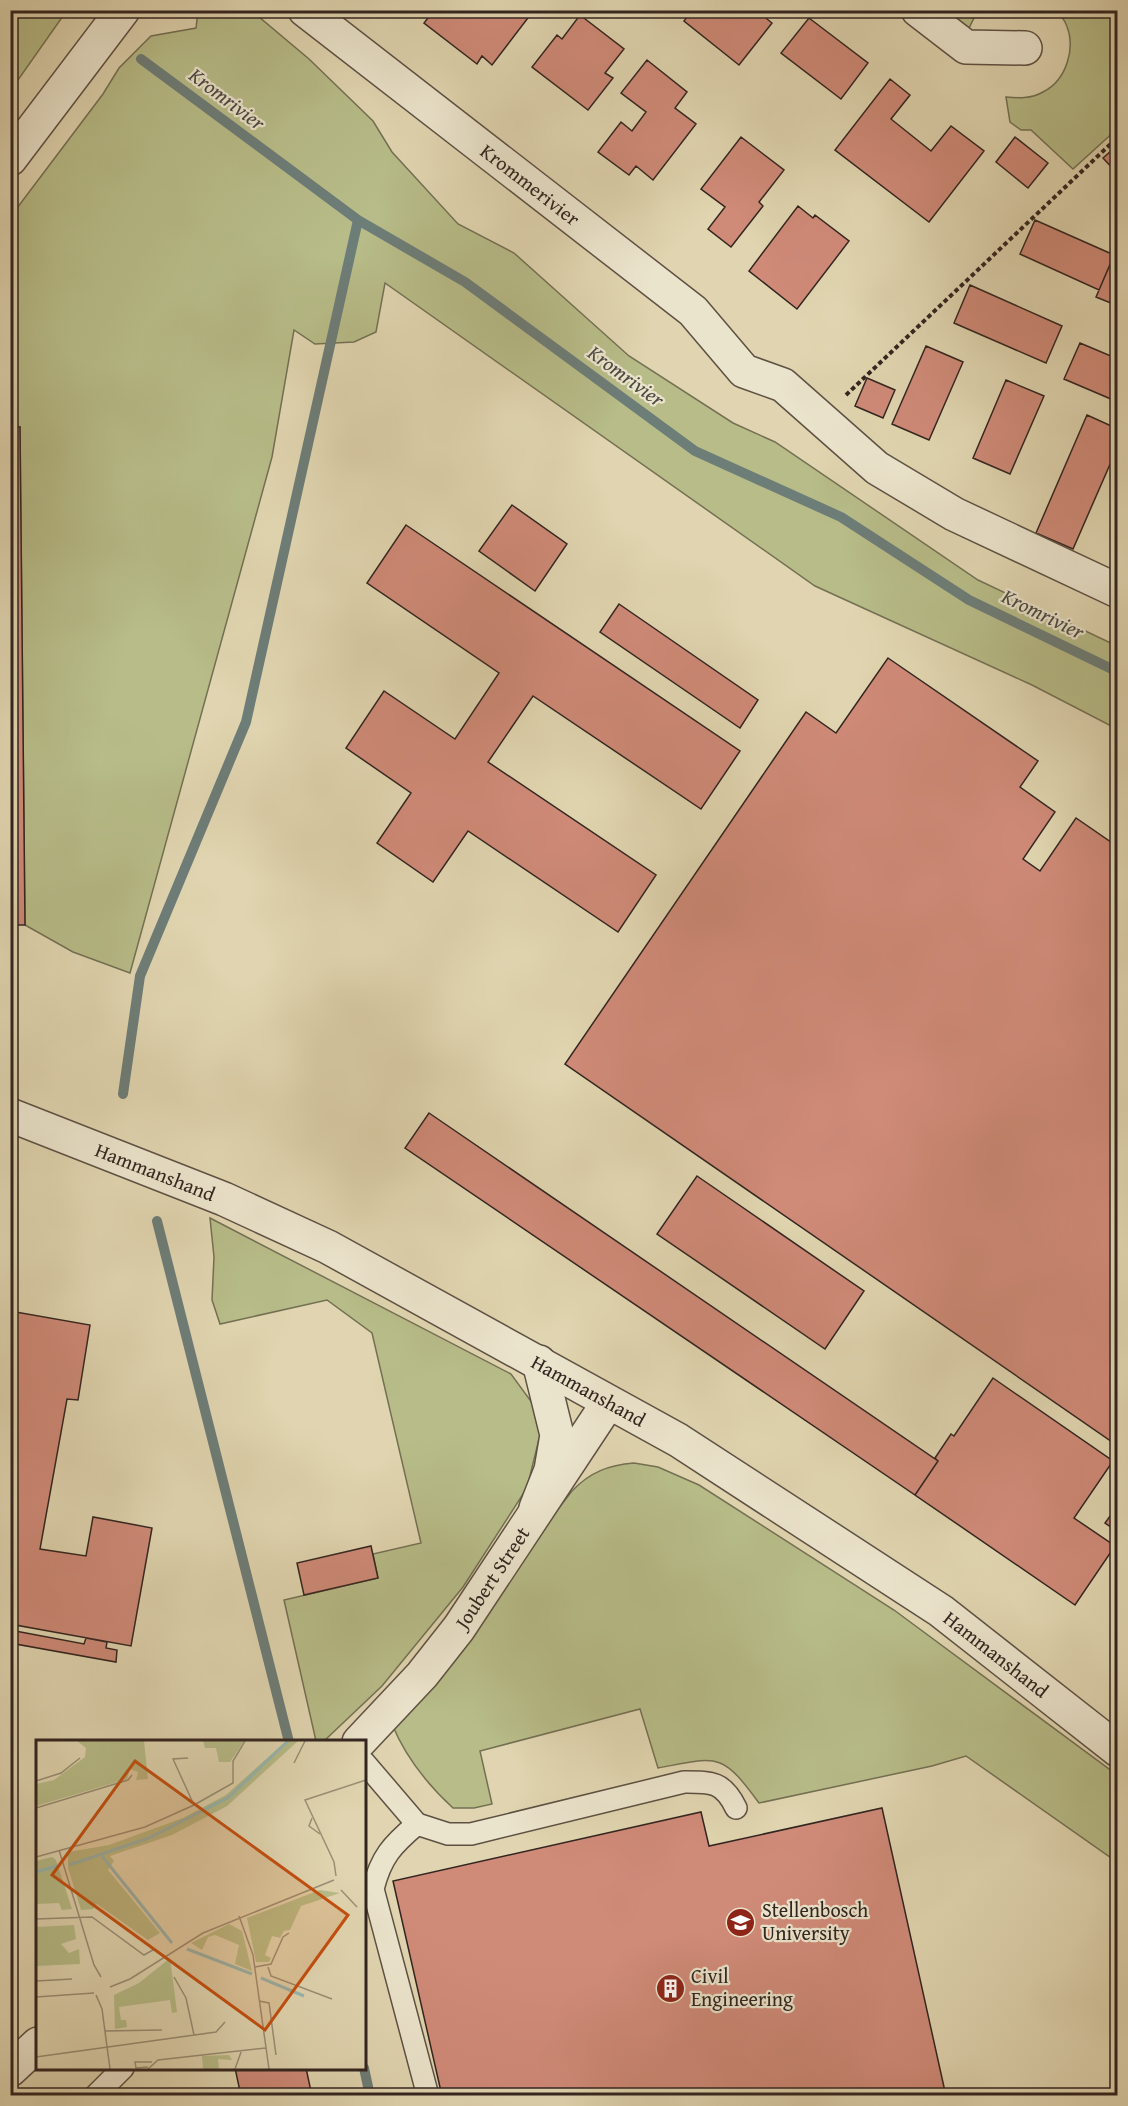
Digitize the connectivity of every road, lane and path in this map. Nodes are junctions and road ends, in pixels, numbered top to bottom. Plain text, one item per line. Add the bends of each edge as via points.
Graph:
1 (123, 10) edge
2 (305, 10) edge
3 (918, 10) edge
4 (1024, 48) dead end
5 (1118, 137) edge
6 (10, 159) edge
7 (822, 418) junction
8 (1118, 591) edge
9 (10, 1115) edge
10 (539, 1362) junction
11 (608, 1403) junction
12 (536, 1508) junction
13 (362, 1740) edge
14 (1118, 1750) edge
15 (366, 1764) edge
16 (736, 1808) dead end
17 (417, 1824) junction
18 (36, 2046) edge
19 (10, 2070) edge
20 (121, 2070) edge
21 (95, 2096) edge
22 (428, 2096) edge

1 - 6 street
2 - 7 street, Krommerivier via 693,311 744,371 783,385
3 - 4 street via 966,47
5 - 7 path
7 - 8 street via 877,468 954,514
9 - 10 street, Hammanshand via 224,1199 328,1247
10 - 11 street, Hammanshand
10 - 12 street via 557,1435 551,1470
11 - 12 street, Joubert Street
11 - 14 street, Hammanshand via 678,1440 942,1611
12 - 13 street, Joubert Street via 459,1628
15 - 17 lane
16 - 17 lane via 722,1788 705,1782 684,1782 471,1834 447,1833
17 - 22 lane via 384,1856 373,1889
18 - 19 street
20 - 21 lane

